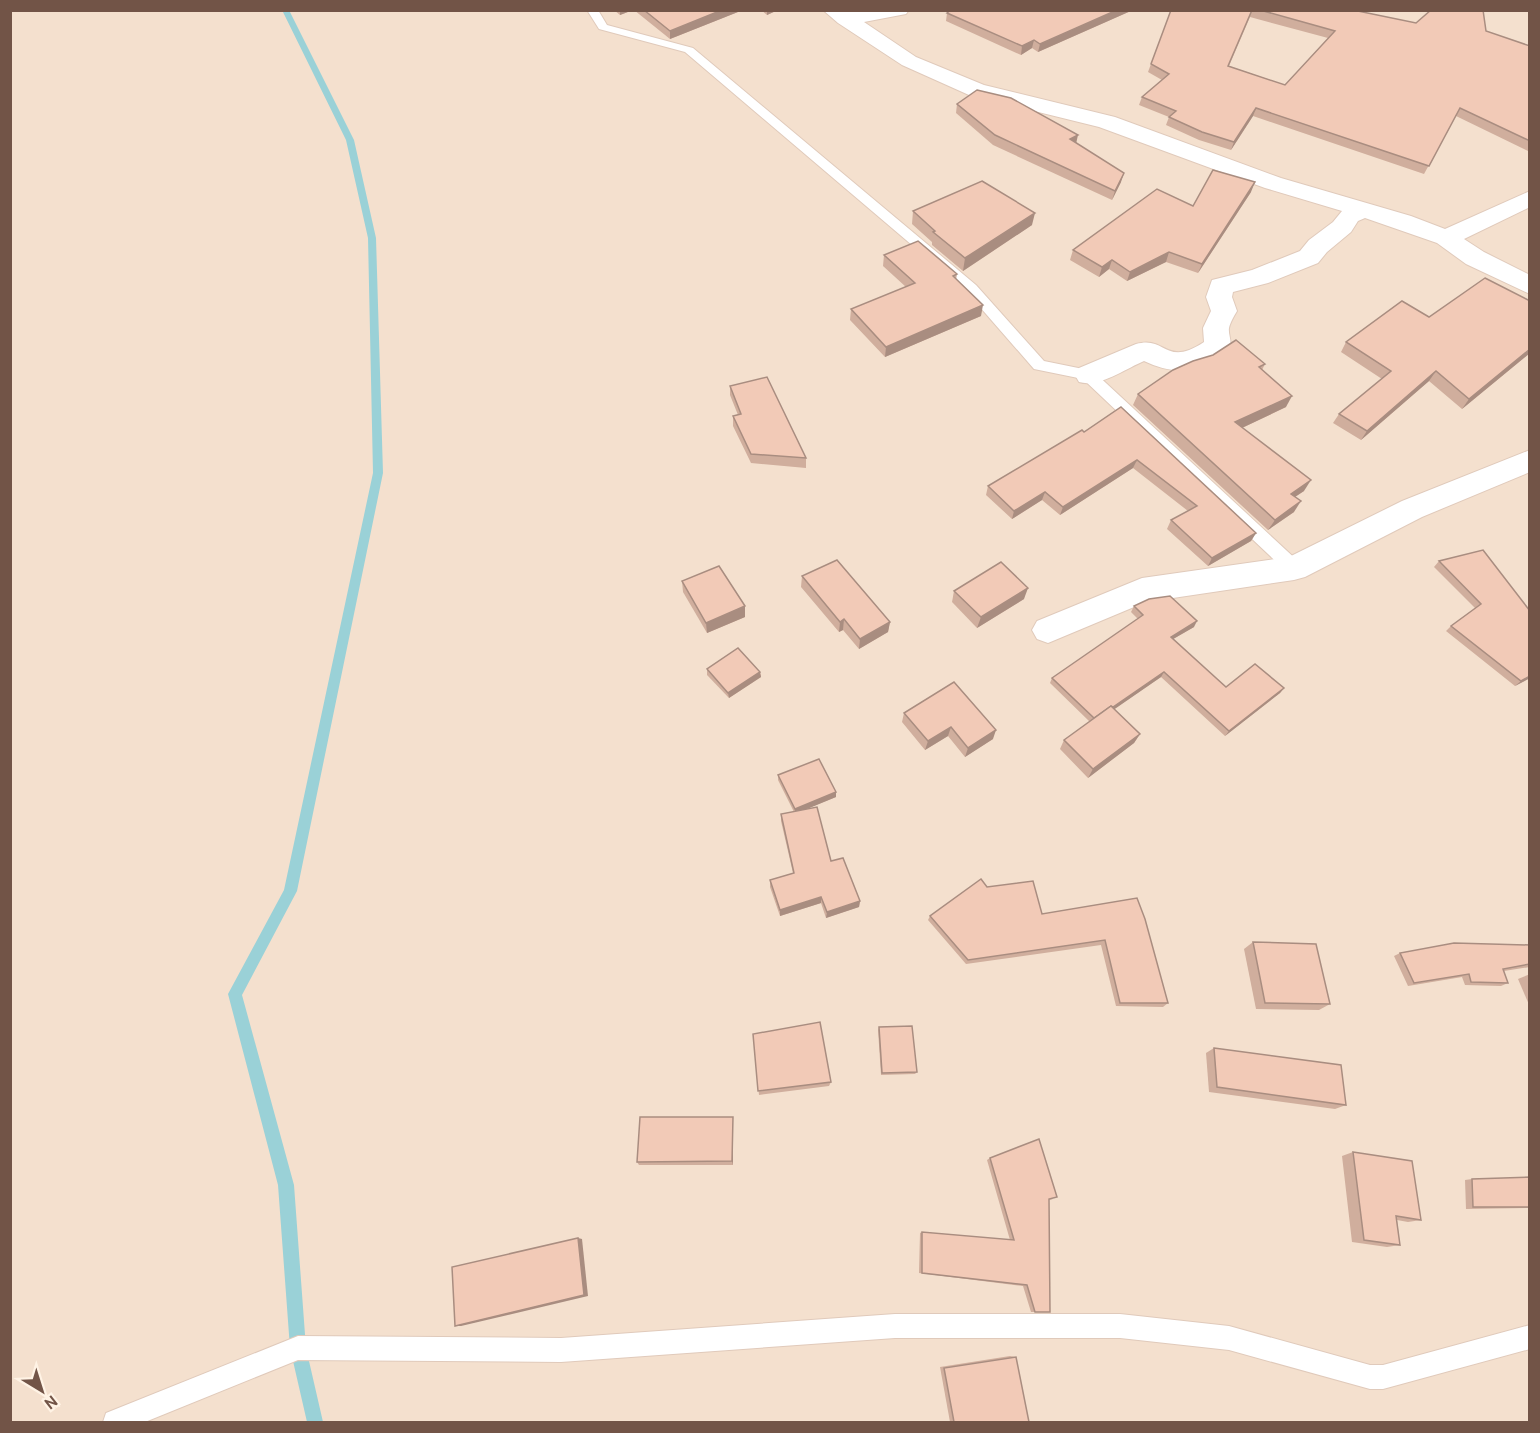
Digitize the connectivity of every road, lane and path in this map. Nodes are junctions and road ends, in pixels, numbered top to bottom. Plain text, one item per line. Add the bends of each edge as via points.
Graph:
1 (592, 10) edge
2 (899, 10) edge
3 (839, 15) edge
4 (1530, 198) edge
5 (1361, 210) junction
6 (1446, 238) junction
7 (1530, 286) edge
8 (1088, 375) junction
9 (1530, 460) edge
10 (1294, 568) junction
11 (1048, 630) dead end
12 (1530, 1337) edge
13 (115, 1422) edge

1 - 8 lane via 603,27 689,50 971,288 1039,365
2 - 3 street
3 - 5 street via 909,61 977,90 1107,122 1273,183
4 - 6 street
5 - 6 street
5 - 8 street via 1350,216 1309,258 1221,286 1219,297 1224,311 1216,328 1218,346 1196,361 1165,362 1144,350
6 - 7 street
8 - 10 lane
9 - 10 street via 1412,509
10 - 11 street via 1142,590
12 - 13 lane via 1383,1377 1370,1377 1229,1338 1120,1326 895,1326 561,1350 298,1348

